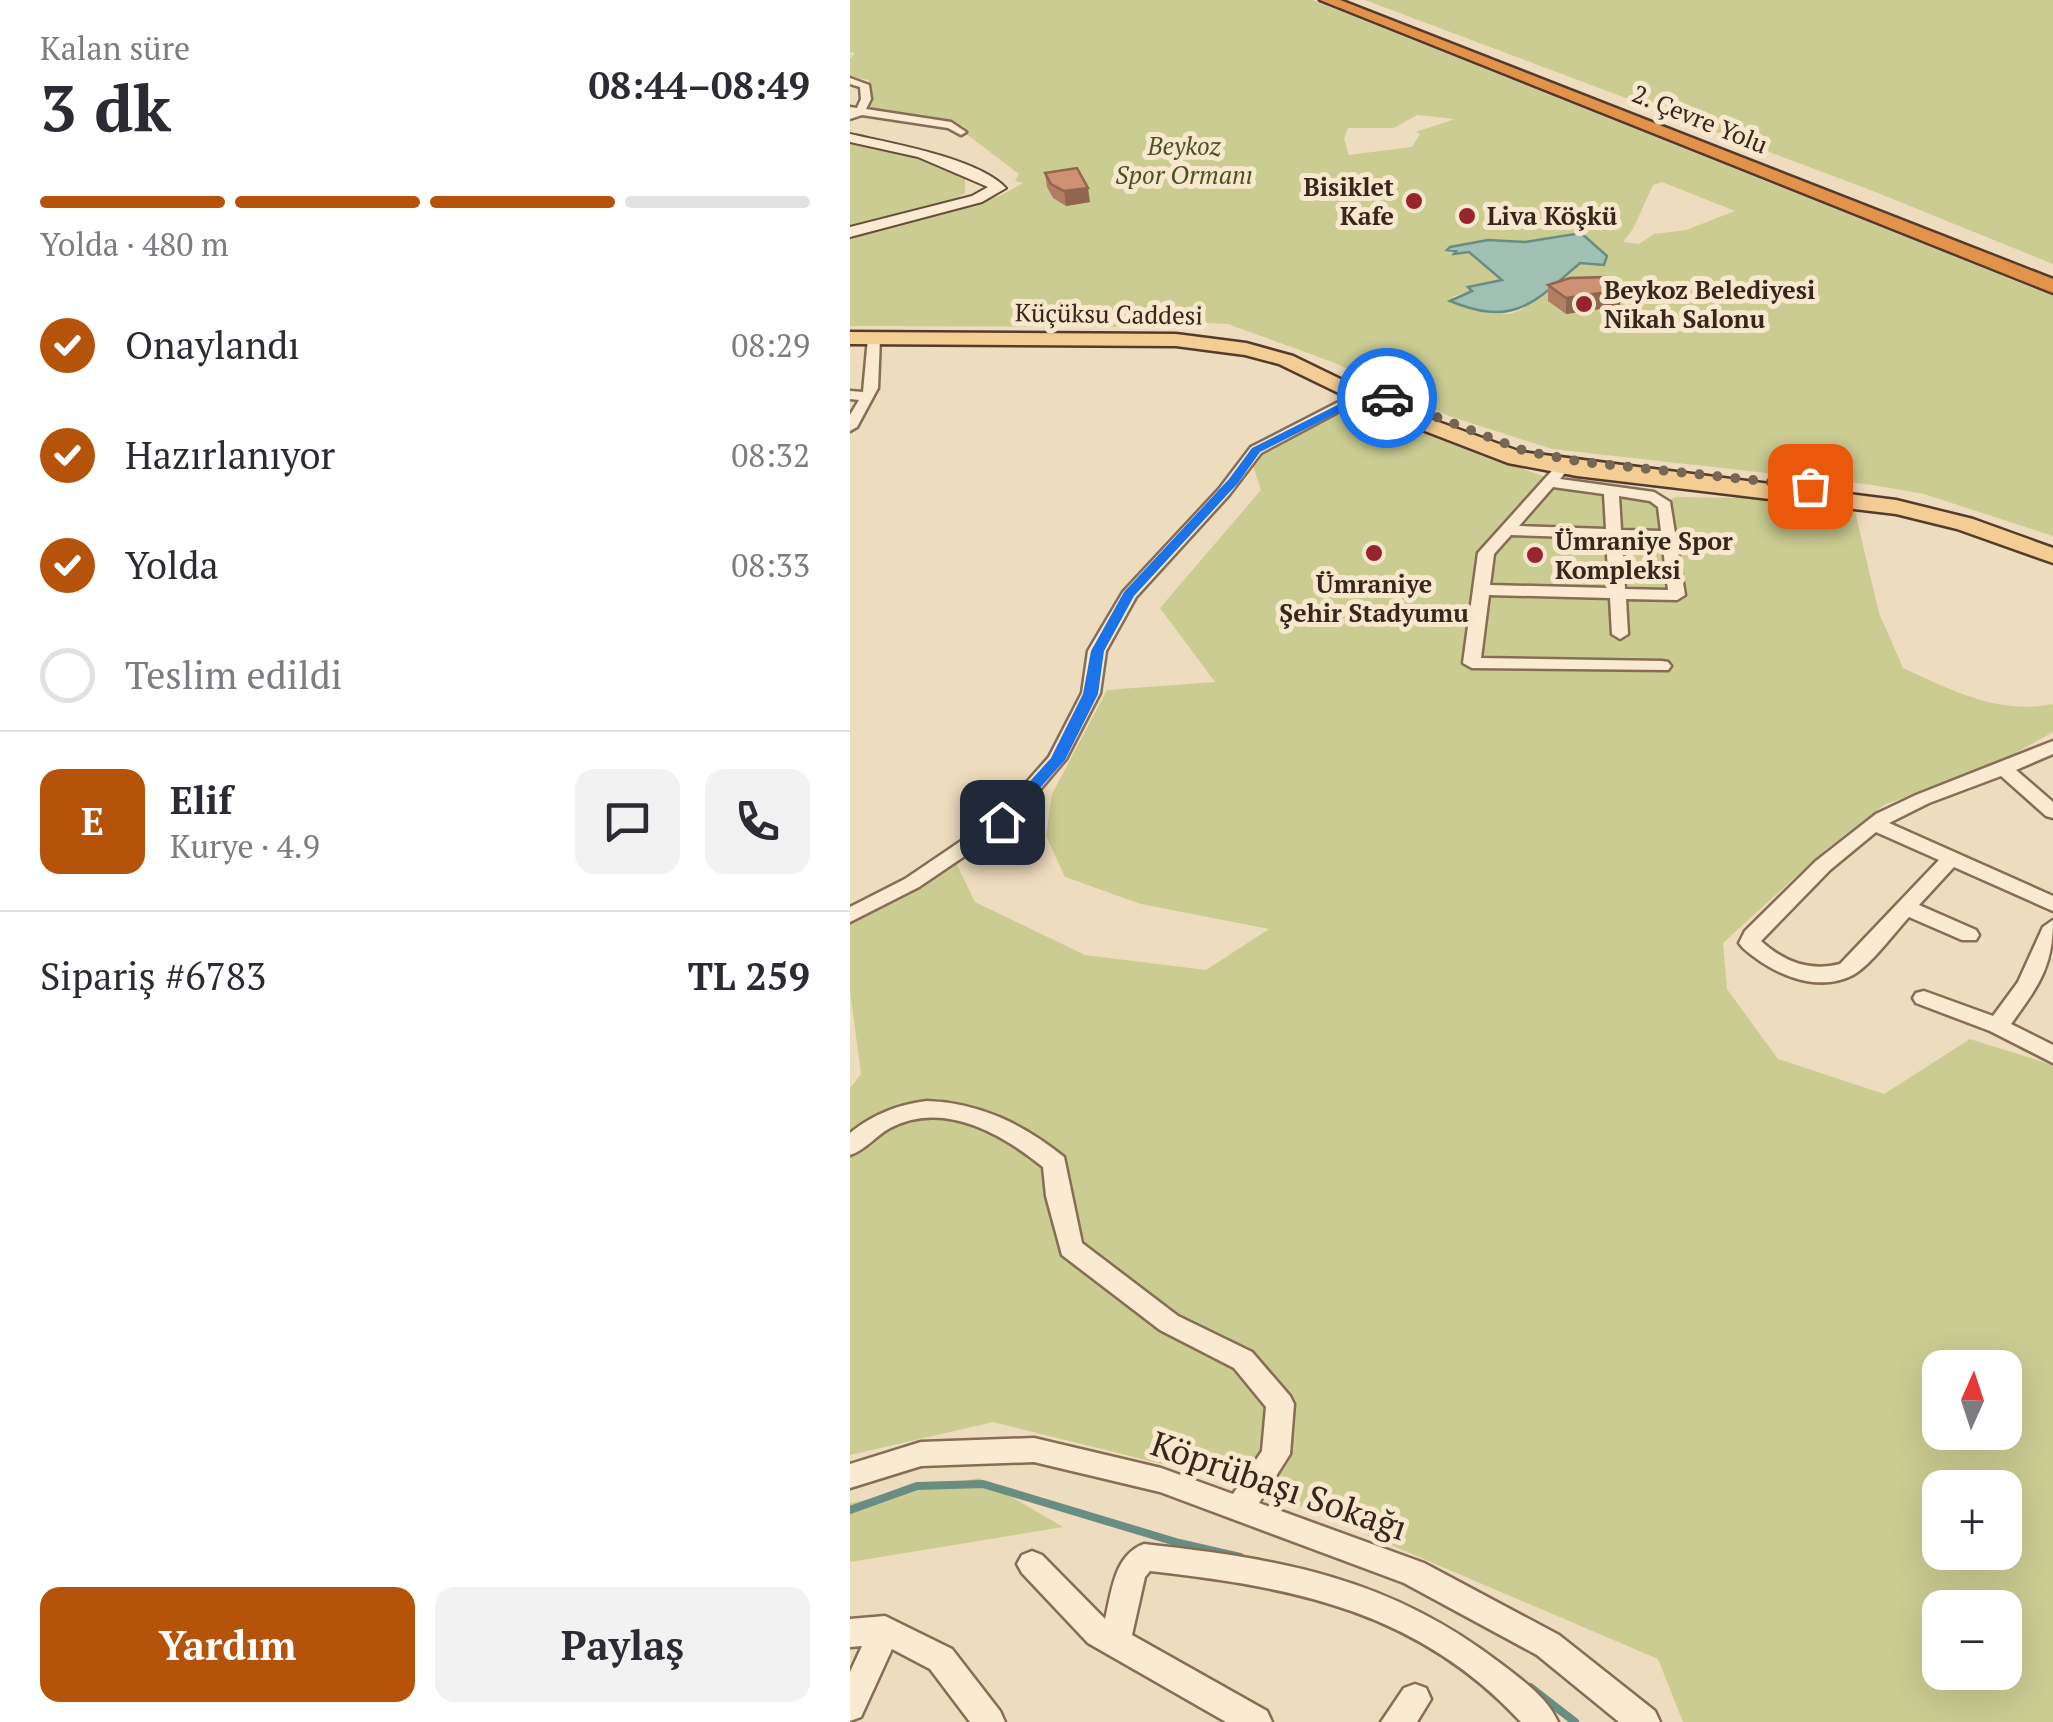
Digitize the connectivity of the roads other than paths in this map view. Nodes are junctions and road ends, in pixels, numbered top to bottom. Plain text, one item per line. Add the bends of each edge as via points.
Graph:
1 (1327, 0) edge
2 (1352, 0) edge
3 (850, 82) edge
4 (854, 115) edge
5 (850, 138) edge
6 (958, 169) junction
7 (972, 190) junction
8 (997, 190) junction
9 (950, 206) junction
10 (850, 232) edge
11 (2053, 274) edge
12 (2053, 287) edge
13 (850, 335) edge
14 (940, 335) junction
15 (874, 338) junction
16 (1367, 394) junction
17 (850, 395) edge
18 (868, 396) junction
19 (850, 428) edge
20 (1560, 469) junction
21 (1611, 491) junction
22 (1916, 507) junction
23 (1504, 530) junction
24 (1613, 534) junction
25 (1669, 536) junction
26 (2053, 544) edge
27 (2053, 556) edge
28 (1482, 590) junction
29 (1618, 593) junction
30 (1620, 634) dead end
31 (1662, 666) dead end
32 (2053, 747) edge
33 (2006, 770) junction
34 (2053, 812) edge
35 (1875, 824) junction
36 (1950, 860) junction
37 (2053, 905) edge
38 (1907, 908) junction
39 (850, 915) edge
40 (2053, 927) edge
41 (1969, 935) dead end
42 (1924, 998) dead end
43 (1998, 1026) junction
44 (2053, 1055) edge
45 (850, 1146) edge
46 (850, 1476) edge
47 (1240, 1508) junction
48 (1032, 1564) dead end
49 (885, 1630) junction
50 (850, 1633) edge
51 (1115, 1642) junction
52 (850, 1706) edge
53 (989, 1722) edge
54 (1256, 1722) edge
55 (1542, 1722) edge
56 (1644, 1722) edge

1 - 12 highway, 2. Çevre Yolu
2 - 11 highway, 2. Çevre Yolu
3 - 4 street via 864,84 867,92
4 - 4 street via 951,134 962,132 951,124
5 - 6 street
6 - 7 street via 973,182
6 - 8 street
7 - 8 street
7 - 9 street
8 - 9 street
9 - 10 street
13 - 14 main road, Küçüksu Caddesi
13 - 15 main road, Küçüksu Caddesi
14 - 15 main road, Küçüksu Caddesi
14 - 16 main road, Küçüksu Caddesi via 1187,341 1246,349 1307,365
15 - 18 street via 877,376
16 - 20 main road, Küçüksu Caddesi via 1459,439
16 - 39 street via 1256,450 1129,595 1098,651 1090,694 1058,760 1002,822 912,884
17 - 18 street
18 - 19 street
20 - 21 street
20 - 22 main road, Küçüksu Caddesi
20 - 23 street
21 - 24 street
21 - 25 street via 1665,505
22 - 26 main road, Küçüksu Caddesi via 1970,515
22 - 27 main road, Küçüksu Caddesi
23 - 24 street
23 - 28 street via 1486,553
24 - 25 street
24 - 29 street
25 - 29 street via 1677,594
28 - 29 street
28 - 31 street via 1472,663
29 - 30 street
32 - 33 street
33 - 34 street
33 - 35 street
35 - 36 street
35 - 38 street via 1750,943 1794,972 1830,976 1848,969
36 - 37 street
36 - 38 street
38 - 41 street
40 - 43 street via 2028,984
42 - 43 street
43 - 44 street
45 - 47 street via 884,1120 928,1110 978,1115 1029,1140 1055,1162 1071,1248 1169,1323 1243,1360 1280,1404 1276,1454
46 - 47 street, Köprübaşı Sokağı via 921,1454 1034,1450 1161,1480
47 - 56 street, Köprübaşı Sokağı via 1414,1574 1498,1618 1548,1645
48 - 51 street
49 - 50 street
49 - 52 street
49 - 53 street via 941,1660
51 - 54 street
51 - 55 street via 1132,1571 1144,1557 1196,1562 1346,1592 1434,1636 1519,1695

